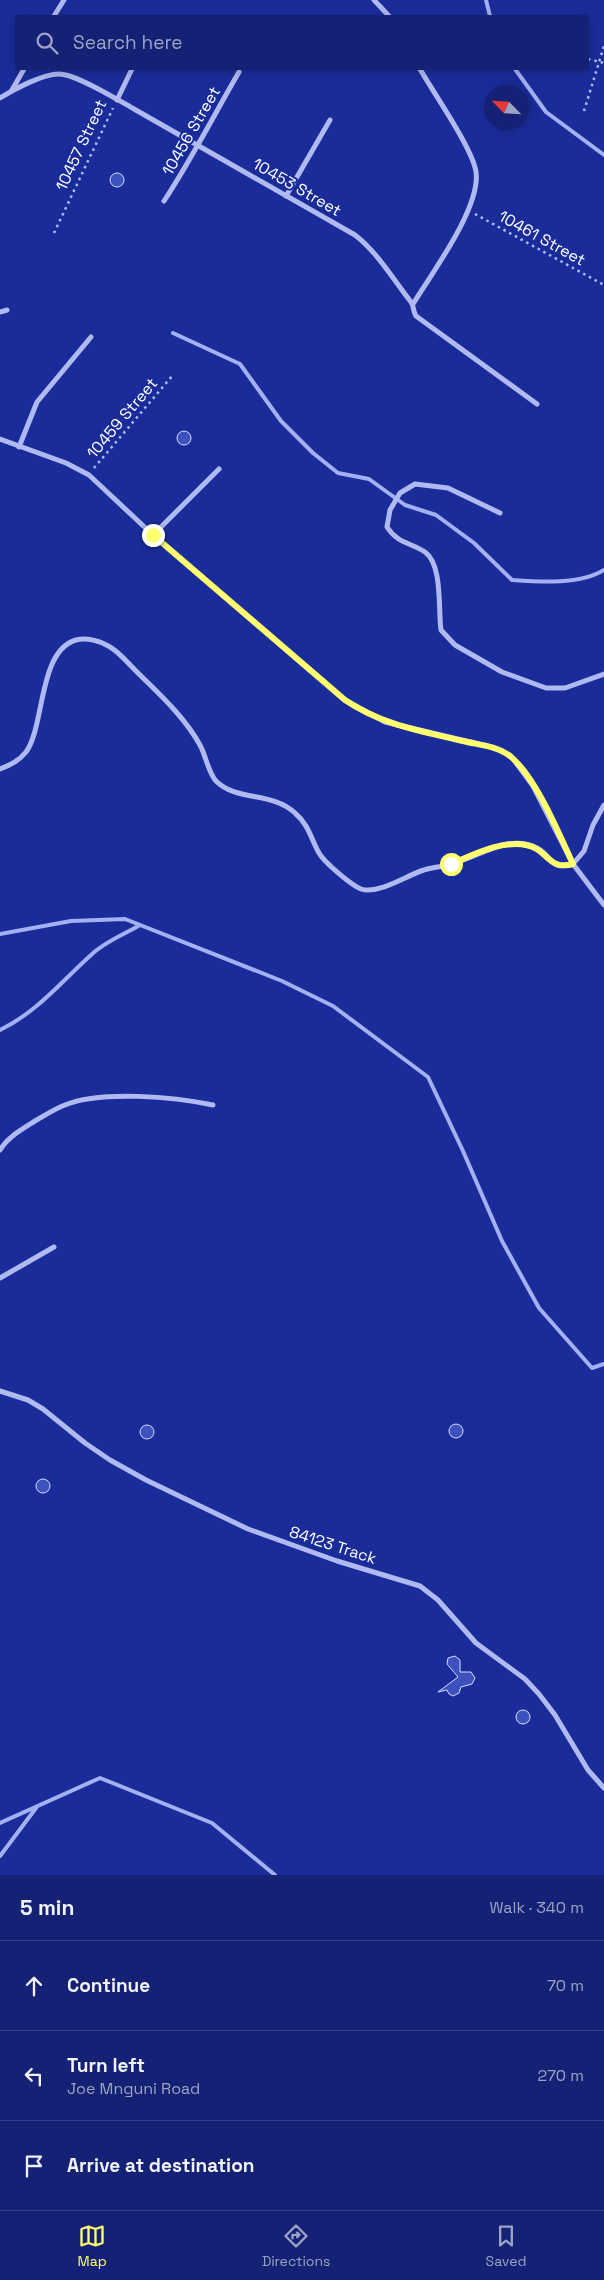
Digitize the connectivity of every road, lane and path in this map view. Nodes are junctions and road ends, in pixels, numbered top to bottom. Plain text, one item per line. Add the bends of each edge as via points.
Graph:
1 (64, 0) edge
2 (374, 0) edge
3 (55, 15) edge
4 (388, 15) edge
5 (604, 46) edge
6 (589, 59) edge
7 (600, 62) junction
8 (604, 63) edge
9 (23, 70) edge
10 (132, 70) edge
11 (421, 70) edge
12 (239, 72) dead end
13 (12, 90) junction
14 (0, 98) edge
15 (117, 100) junction
16 (584, 111) dead end
17 (330, 120) dead end
18 (196, 144) junction
19 (286, 196) junction
20 (164, 201) dead end
21 (470, 211) junction
22 (54, 233) dead end
23 (604, 285) edge
24 (412, 304) junction
25 (8, 310) dead end
26 (0, 312) edge
27 (91, 337) dead end
28 (173, 375) dead end
29 (537, 404) dead end
30 (0, 439) edge
31 (19, 447) junction
32 (219, 469) dead end
33 (89, 475) junction
34 (500, 513) dead end
35 (153, 535) junction
36 (604, 674) edge
37 (0, 769) edge
38 (604, 805) edge
39 (573, 864) junction
40 (604, 905) edge
41 (213, 1105) dead end
42 (0, 1150) edge
43 (54, 1247) dead end
44 (0, 1278) edge
45 (0, 1391) edge
46 (604, 1788) edge

1 - 3 street
2 - 4 street
5 - 7 path
6 - 7 path
7 - 8 path
7 - 16 path
9 - 13 street
10 - 15 street, 10457 Street
11 - 21 street via 474,162 477,184
12 - 18 street, 10456 Street
13 - 14 street, 10453 Street
13 - 15 street, 10453 Street via 60,74 77,78
15 - 18 street, 10453 Street
15 - 22 path, 10457 Street
17 - 19 street
18 - 19 street, 10453 Street
18 - 20 street, 10456 Street via 191,160
19 - 24 street, 10453 Street via 367,244
21 - 23 path, 10461 Street
21 - 24 street
24 - 29 street, 10453 Street via 416,316
25 - 26 street
27 - 31 street via 37,402
28 - 33 path, 10459 Street
30 - 31 street
31 - 33 street via 66,463
32 - 35 street
33 - 35 street
34 - 36 street via 448,488 415,484 400,493 390,510 387,528 393,537 426,553 434,566 439,586 441,630 455,645 502,672 546,688 565,688
35 - 39 street via 357,709 385,722 492,747 511,756 534,786
37 - 39 street via 16,763 31,743 45,685 63,648 75,640 88,639 110,647 176,710 200,745 215,780 243,795 266,797 284,804 308,827 324,860 359,888 381,888 424,870 515,843 539,849 553,864
38 - 39 street via 584,851
39 - 40 street
41 - 42 street via 138,1097 65,1104 9,1138
43 - 44 street
45 - 46 street, 84123 Track via 28,1400 110,1460 248,1529 337,1561 412,1582 424,1589 476,1643 518,1673 539,1694 588,1770

